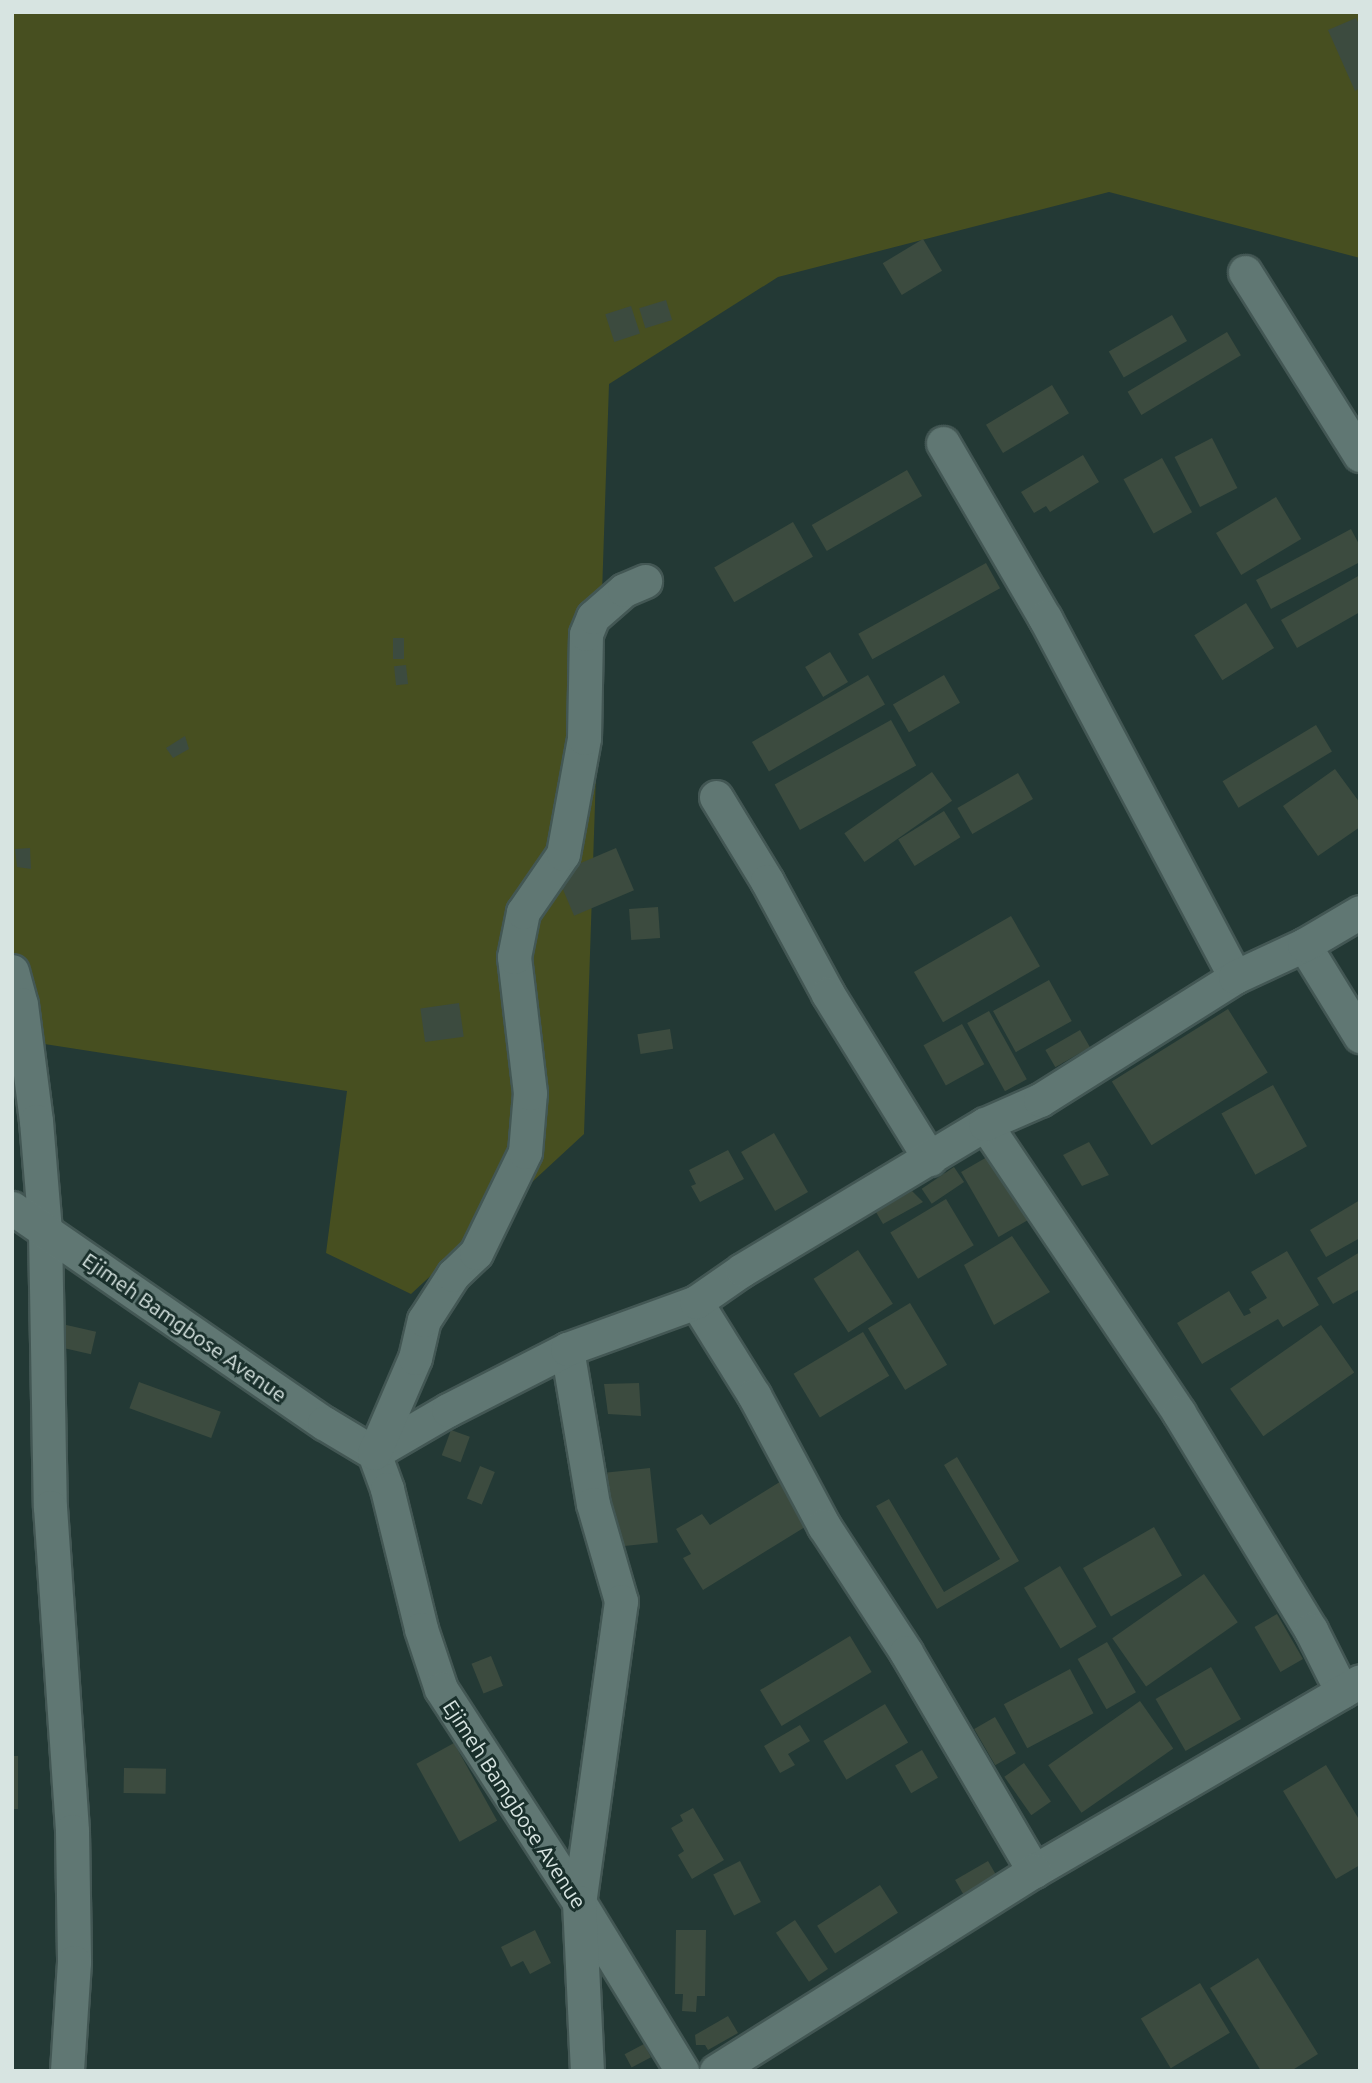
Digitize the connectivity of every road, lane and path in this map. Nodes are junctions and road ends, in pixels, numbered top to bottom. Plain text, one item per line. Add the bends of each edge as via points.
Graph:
1 (1245, 272) dead end
2 (943, 443) dead end
3 (1360, 456) edge
4 (645, 581) dead end
5 (716, 797) dead end
6 (1360, 912) edge
7 (1304, 945) junction
8 (12, 971) edge
9 (1235, 977) junction
10 (1360, 1036) edge
11 (985, 1124) junction
12 (930, 1159) junction
13 (12, 1208) edge
14 (45, 1230) junction
15 (696, 1301) junction
16 (567, 1349) junction
17 (374, 1453) junction
18 (1351, 1686) edge
19 (1034, 1871) junction
20 (579, 1902) junction
21 (67, 2071) edge
22 (587, 2071) edge
23 (682, 2071) edge
24 (716, 2071) edge

1 - 3 street
2 - 9 street via 1045,618
4 - 17 street via 624,590 603,608 586,634 584,738 564,854 523,912 513,957 530,1093 526,1152 476,1253 453,1275 424,1320 415,1358
5 - 12 street via 828,994
6 - 7 street
7 - 9 street
7 - 10 street
8 - 14 street via 34,1108
9 - 11 street via 1040,1100
11 - 12 street
11 - 18 street via 1178,1413 1311,1630
12 - 15 street
13 - 14 street, Ejimeh Bamgbose Avenue
14 - 17 street, Ejimeh Bamgbose Avenue via 312,1416
14 - 21 street via 50,1507 72,1831 74,1962
15 - 16 street
15 - 19 street via 754,1395 824,1526 906,1652
16 - 17 street
16 - 20 street via 593,1504 621,1601
17 - 20 street, Ejimeh Bamgbose Avenue via 441,1689
18 - 19 street
19 - 24 street
20 - 22 street
20 - 23 street, Ejimeh Bamgbose Avenue

